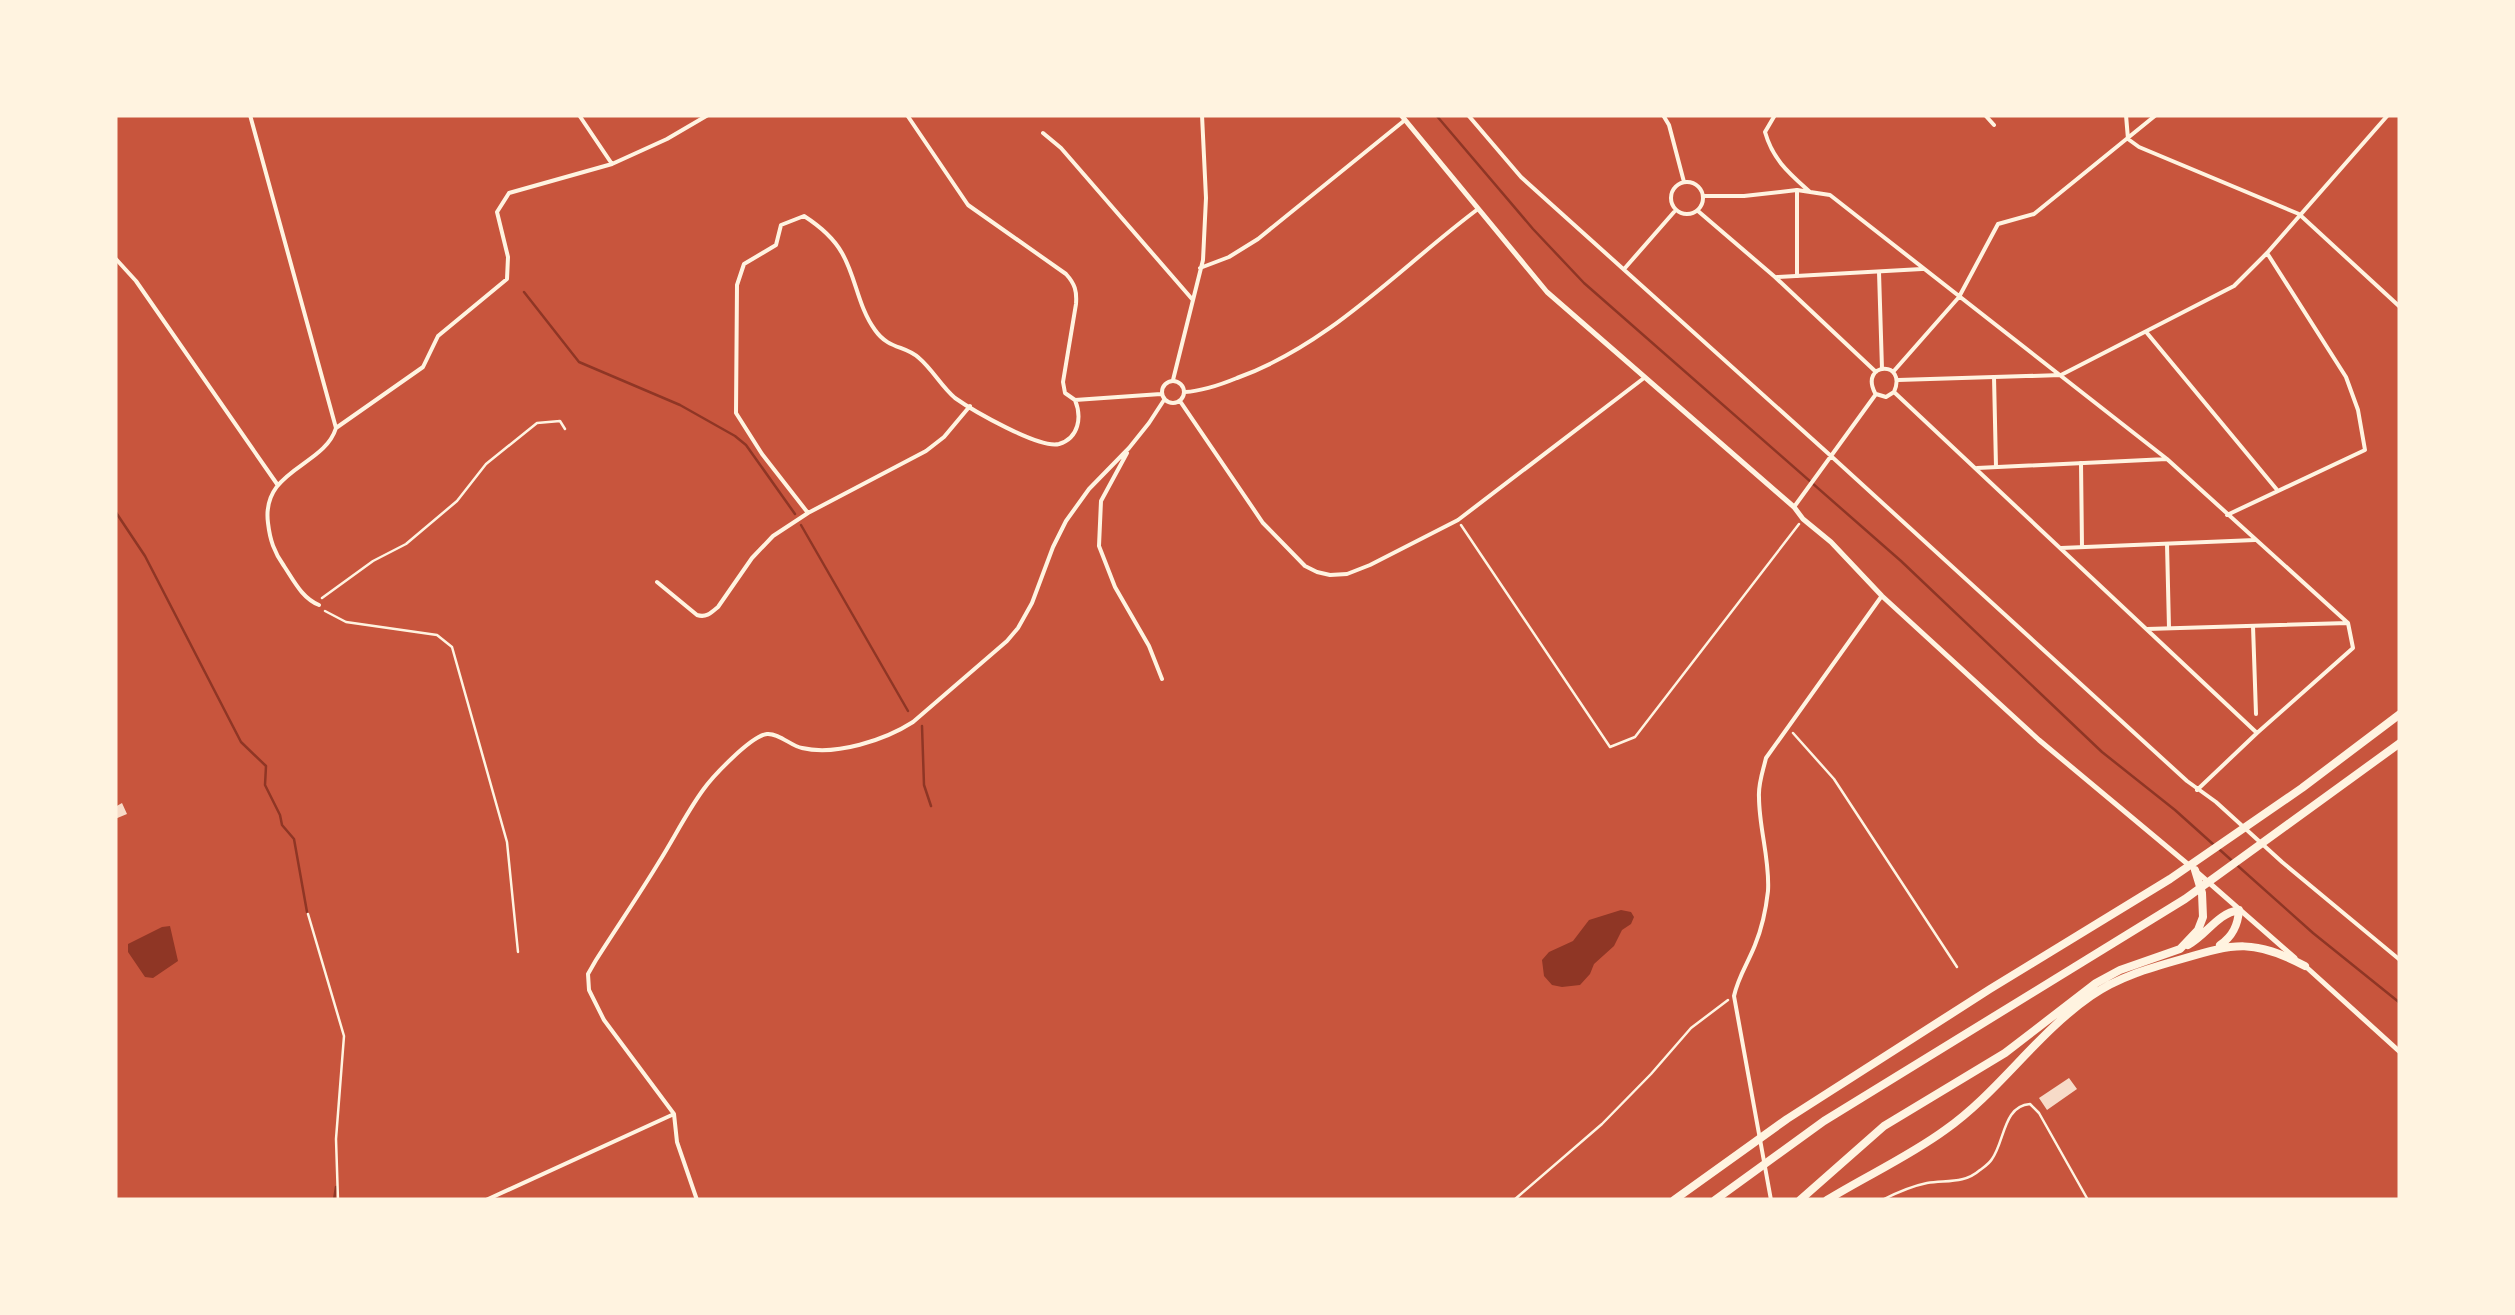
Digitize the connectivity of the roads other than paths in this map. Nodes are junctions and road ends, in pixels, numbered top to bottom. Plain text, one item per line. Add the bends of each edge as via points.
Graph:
1 (250, 115) edge
2 (579, 115) edge
3 (708, 115) edge
4 (908, 115) edge
5 (1202, 115) edge
6 (1468, 115) edge
7 (1664, 115) edge
8 (1775, 115) edge
9 (1984, 115) edge
10 (2126, 115) edge
11 (2156, 115) edge
12 (2388, 115) edge
13 (1403, 118) edge
14 (1994, 125) dead end
15 (1043, 134) dead end
16 (2128, 139) junction
17 (612, 164) junction
18 (1684, 182) junction
19 (1797, 190) junction
20 (1810, 192) junction
21 (1704, 196) junction
22 (1478, 209) junction
23 (1676, 210) junction
24 (1698, 211) junction
25 (2299, 214) junction
26 (2267, 253) junction
27 (115, 258) edge
28 (1200, 268) junction
29 (1625, 268) junction
30 (1922, 270) junction
31 (1880, 272) junction
32 (1797, 276) junction
33 (1775, 277) junction
34 (1959, 297) junction
35 (1192, 299) junction
36 (2400, 307) edge
37 (2147, 333) junction
38 (1879, 370) junction
39 (1892, 372) junction
40 (2060, 375) junction
41 (1994, 376) junction
42 (1644, 378) junction
43 (1173, 380) junction
44 (1898, 380) junction
45 (1185, 392) junction
46 (1894, 392) junction
47 (1876, 394) junction
48 (1163, 397) junction
49 (1075, 400) junction
50 (1180, 401) junction
51 (970, 406) junction
52 (336, 428) junction
53 (1129, 448) junction
54 (1832, 456) junction
55 (2166, 459) junction
56 (2081, 463) junction
57 (1996, 467) junction
58 (1977, 468) junction
59 (277, 484) junction
60 (2278, 491) junction
61 (1794, 507) junction
62 (808, 512) junction
63 (2226, 516) junction
64 (2255, 540) junction
65 (2167, 544) junction
66 (2082, 547) junction
67 (2062, 548) junction
68 (658, 582) dead end
69 (1882, 596) junction
70 (319, 605) road end
71 (2348, 623) junction
72 (2253, 626) junction
73 (2169, 628) junction
74 (2147, 629) junction
75 (1162, 679) dead end
76 (2256, 714) dead end
77 (2400, 714) edge
78 (2257, 733) junction
79 (2400, 743) edge
80 (2197, 790) junction
81 (2195, 870) junction
82 (2239, 910) junction
83 (2216, 948) junction
84 (2180, 949) junction
85 (2400, 960) edge
86 (2305, 966) junction
87 (2400, 1052) edge
88 (674, 1114) junction
89 (486, 1200) edge
90 (696, 1200) edge
91 (1674, 1200) edge
92 (1715, 1200) edge
93 (1771, 1200) edge
94 (1800, 1200) edge
95 (1827, 1200) edge

1 - 52 street
2 - 17 street
3 - 17 street
4 - 49 street via 968,205 1074,282 1063,382
5 - 28 street via 1206,198
6 - 29 street via 1521,176
7 - 18 street
8 - 20 street via 1766,132 1770,151
9 - 14 street
10 - 16 street
11 - 16 street
12 - 25 street
13 - 22 street
13 - 28 street via 1258,240
15 - 35 street
16 - 25 street
16 - 34 street via 2034,214 1998,224
17 - 52 street via 509,193 497,212 508,279 438,336 423,367
18 - 21 street via 1698,185
18 - 23 street via 1671,194
19 - 20 street
19 - 21 street
19 - 32 street
20 - 30 street via 1830,196
21 - 24 street
22 - 42 street via 1548,292
22 - 45 street via 1310,343 1261,370
23 - 24 street
23 - 29 street
24 - 33 street
25 - 26 street
25 - 36 street
26 - 37 street via 2234,286
26 - 60 street via 2346,378 2365,450
27 - 59 street
28 - 35 street
29 - 54 street
30 - 31 street
30 - 34 street
31 - 32 street
31 - 38 street
32 - 33 street
33 - 38 street
34 - 39 street
34 - 40 street
35 - 43 street
37 - 40 street
37 - 60 street
38 - 39 street
38 - 47 street via 1870,384
39 - 44 street
40 - 41 street
40 - 55 street
41 - 44 street
41 - 57 street
42 - 50 street via 1458,520 1370,565 1330,575 1305,566 1263,523
42 - 61 street
43 - 45 street
43 - 48 street
44 - 46 street
45 - 50 street
46 - 47 street
46 - 58 street
47 - 54 street
48 - 49 street
48 - 50 street
48 - 53 street
49 - 51 street via 1079,422 1071,438 1057,444 1027,438
51 - 62 street via 926,451
51 - 62 street via 938,382 923,360 874,330 842,253 821,227 804,216 781,225 776,245 744,264 737,285 736,413
52 - 59 street via 332,439
53 - 75 street via 1101,501 1100,546
53 - 88 street via 1066,522 1018,628 913,722 874,741 825,749 804,749 765,734 704,789 587,981 604,1020
54 - 61 street
54 - 80 street
55 - 56 street
55 - 63 street
56 - 57 street
56 - 66 street
57 - 58 street
58 - 67 street
59 - 70 street via 266,511 270,538 306,600
60 - 63 street
61 - 69 street
62 - 68 street via 765,543 709,614 697,615
63 - 64 street
64 - 65 street
64 - 71 street
65 - 66 street
65 - 73 street
66 - 67 street
67 - 74 street
69 - 81 street
69 - 93 street via 1766,758 1760,778 1768,892 1734,996
71 - 72 street
71 - 78 street via 2353,648
72 - 73 street
72 - 76 street
73 - 74 street
74 - 78 street
77 - 91 highway via 2170,878 1786,1119
78 - 80 street
79 - 92 highway via 2184,899 1904,1070
80 - 85 street
81 - 82 street
81 - 84 highway via 2203,917
82 - 83 highway via 2232,933
82 - 84 highway via 2219,916
82 - 86 street
83 - 86 highway via 2255,946
83 - 95 highway via 2093,994 1946,1130
84 - 94 highway via 2096,983 2006,1053 1884,1126
86 - 87 street
88 - 89 street
88 - 90 street

